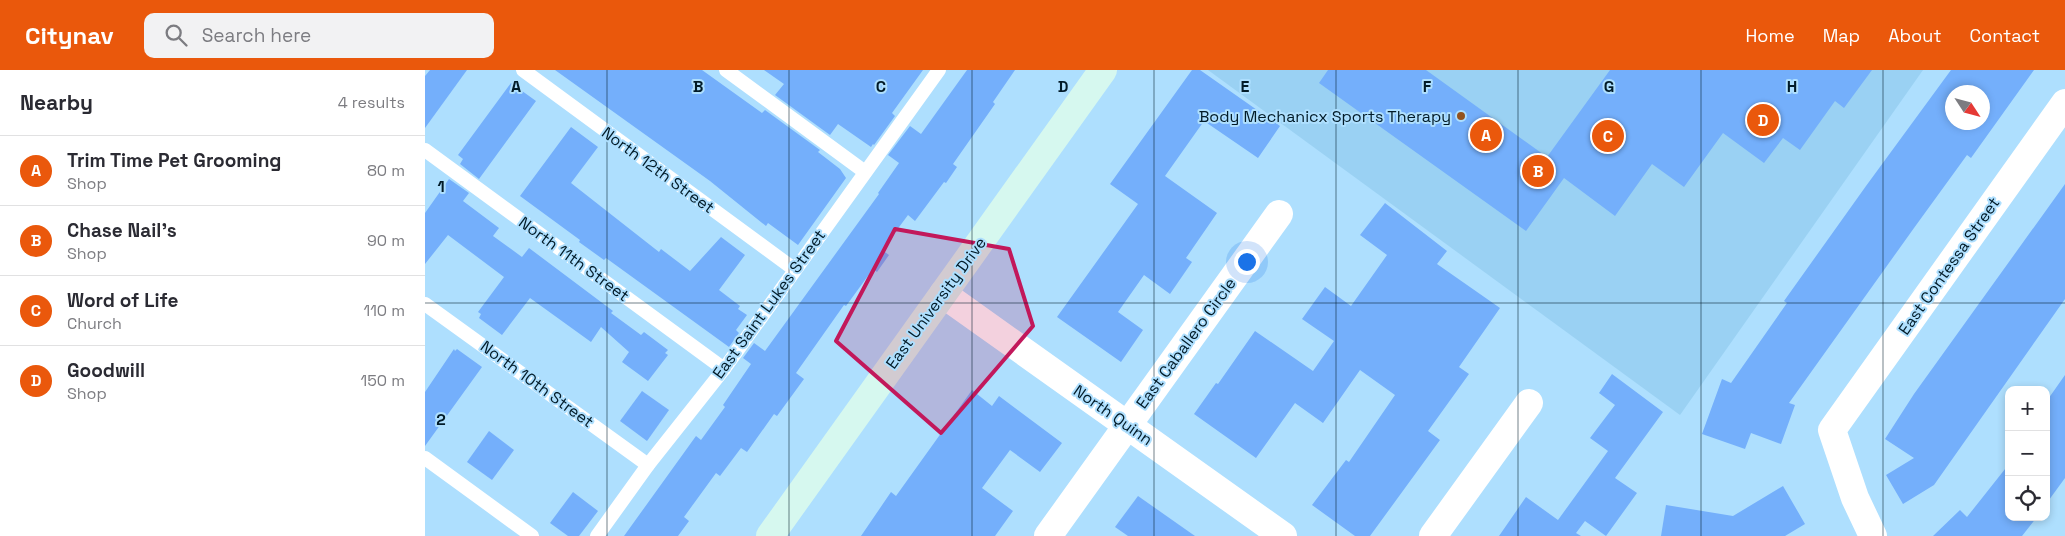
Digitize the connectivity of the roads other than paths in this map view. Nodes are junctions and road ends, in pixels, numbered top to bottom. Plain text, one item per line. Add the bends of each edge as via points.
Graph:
1 (523, 70) edge
2 (726, 70) edge
3 (939, 70) edge
4 (1103, 70) edge
5 (2065, 103) edge
6 (425, 150) edge
7 (865, 172) junction
8 (1279, 214) dead end
9 (794, 269) junction
10 (943, 294) junction
11 (425, 304) edge
12 (724, 369) junction
13 (1529, 403) dead end
14 (1128, 424) junction
15 (425, 458) edge
16 (648, 465) junction
17 (532, 536) edge
18 (597, 536) edge
19 (770, 536) edge
20 (1048, 536) edge
21 (1283, 536) edge
22 (1433, 536) edge
23 (1873, 536) edge

1 - 9 lane, North 12th Street
2 - 7 lane
3 - 7 lane, East Saint Lukes Street
4 - 10 main road, East University Drive
5 - 23 street, East Contessa Street via 1832,430 1855,498
6 - 12 lane, North 11th Street
7 - 9 lane, East Saint Lukes Street
8 - 14 street, East Caballero Circle
9 - 12 lane, East Saint Lukes Street
10 - 14 street, North Quinn
10 - 19 main road, East University Drive
11 - 16 lane, North 10th Street
12 - 16 lane, East Saint Lukes Street
13 - 22 street
14 - 20 street, East Caballero Circle
14 - 21 street, North Quinn
15 - 17 lane
16 - 18 lane, East Saint Lukes Street

